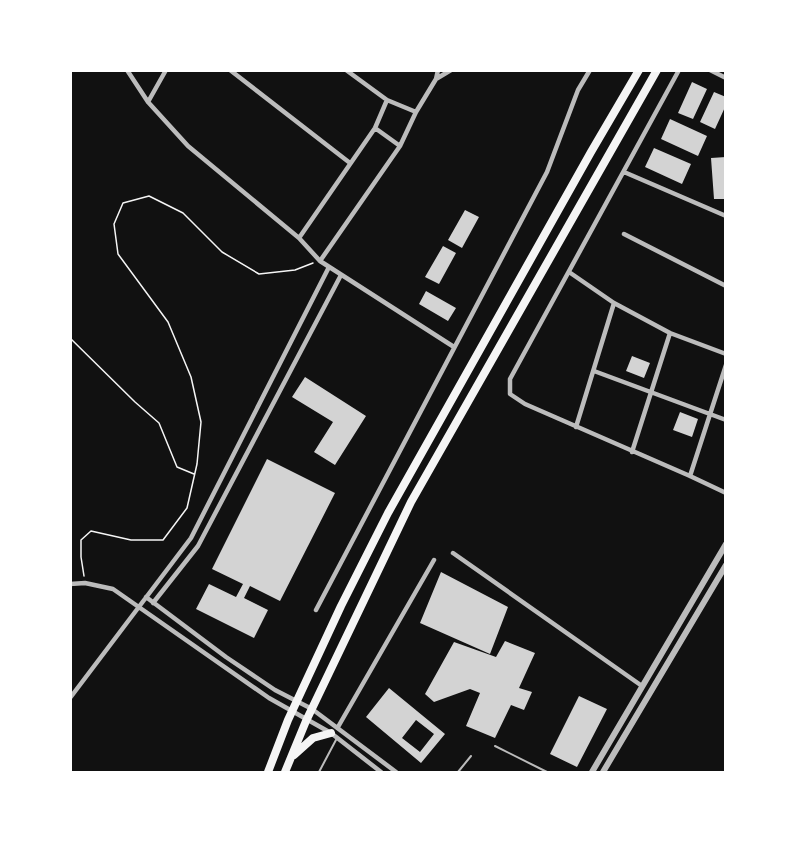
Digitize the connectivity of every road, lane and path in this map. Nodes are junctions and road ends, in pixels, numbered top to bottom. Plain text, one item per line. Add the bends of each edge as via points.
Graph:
1 (127, 70) edge
2 (166, 70) edge
3 (230, 70) edge
4 (346, 70) edge
5 (438, 70) edge
6 (451, 70) edge
7 (590, 70) edge
8 (639, 70) edge
9 (657, 70) edge
10 (679, 70) edge
11 (710, 70) edge
12 (726, 78) edge
13 (436, 79) junction
14 (387, 100) junction
15 (148, 102) junction
16 (416, 112) junction
17 (375, 128) junction
18 (400, 146) junction
19 (350, 163) junction
20 (624, 172) junction
21 (726, 216) edge
22 (624, 234) dead end
23 (299, 238) junction
24 (320, 261) junction
25 (329, 267) junction
26 (568, 272) junction
27 (341, 275) junction
28 (726, 286) edge
29 (614, 303) junction
30 (670, 333) junction
31 (70, 338) edge
32 (454, 347) junction
33 (726, 354) edge
34 (726, 365) edge
35 (594, 370) junction
36 (652, 391) junction
37 (709, 414) junction
38 (726, 420) edge
39 (576, 427) junction
40 (633, 452) junction
41 (195, 474) junction
42 (690, 476) junction
43 (726, 493) edge
44 (726, 544) edge
45 (453, 553) dead end
46 (434, 560) dead end
47 (726, 565) edge
48 (86, 583) junction
49 (70, 584) edge
50 (146, 597) junction
51 (153, 603) junction
52 (139, 608) junction
53 (316, 610) dead end
54 (257, 677) junction
55 (251, 685) junction
56 (642, 686) junction
57 (70, 698) edge
58 (297, 701) junction
59 (312, 709) junction
60 (292, 712) junction
61 (306, 720) junction
62 (338, 727) junction
63 (334, 735) junction
64 (495, 746) dead end
65 (471, 756) dead end
66 (291, 758) junction
67 (268, 772) edge
68 (285, 772) edge
69 (319, 772) edge
70 (381, 772) edge
71 (396, 772) edge
72 (458, 772) edge
73 (547, 772) edge
74 (592, 772) edge
75 (603, 772) edge

1 - 15 street
2 - 15 street
3 - 19 street
4 - 14 street
5 - 13 street
6 - 13 street
7 - 32 street via 578,90 547,172
8 - 58 highway via 388,513
9 - 59 highway via 411,502
10 - 20 street
11 - 12 street
13 - 16 street
14 - 16 street
14 - 17 street
15 - 23 street via 188,146
16 - 18 street
17 - 18 street
17 - 19 street
18 - 24 street
19 - 23 street
20 - 21 street
20 - 26 street
22 - 28 street
23 - 24 street
24 - 25 street
24 - 41 path via 295,270 259,274 222,252 183,213 149,196 123,202 114,224 118,254 168,322 191,376 201,422
25 - 27 street
25 - 50 street via 191,538
26 - 29 street
26 - 39 street via 510,380 510,394
27 - 32 street
27 - 51 street via 198,546
29 - 30 street
29 - 35 street
30 - 33 street
30 - 36 street
31 - 41 path via 159,423 177,466
32 - 53 street
34 - 37 street
35 - 36 street
35 - 39 street
36 - 37 street
36 - 40 street
37 - 38 street
37 - 42 street
39 - 40 street
40 - 42 street
41 - 48 path via 187,508 163,540 131,540 91,531 81,540
42 - 43 street
44 - 56 street
45 - 56 street
46 - 62 street
47 - 75 street
48 - 49 street
48 - 52 street via 113,589
50 - 51 street
50 - 52 street
51 - 54 street
52 - 55 street
52 - 57 street
54 - 55 street
54 - 58 street
55 - 60 street
56 - 74 street
58 - 59 street
58 - 60 highway
59 - 61 highway
59 - 62 street
60 - 61 street
60 - 67 highway
61 - 63 street
61 - 66 highway
62 - 71 street
63 - 66 highway via 313,738
63 - 69 lane
63 - 70 street
64 - 73 lane
65 - 72 lane
66 - 68 highway

